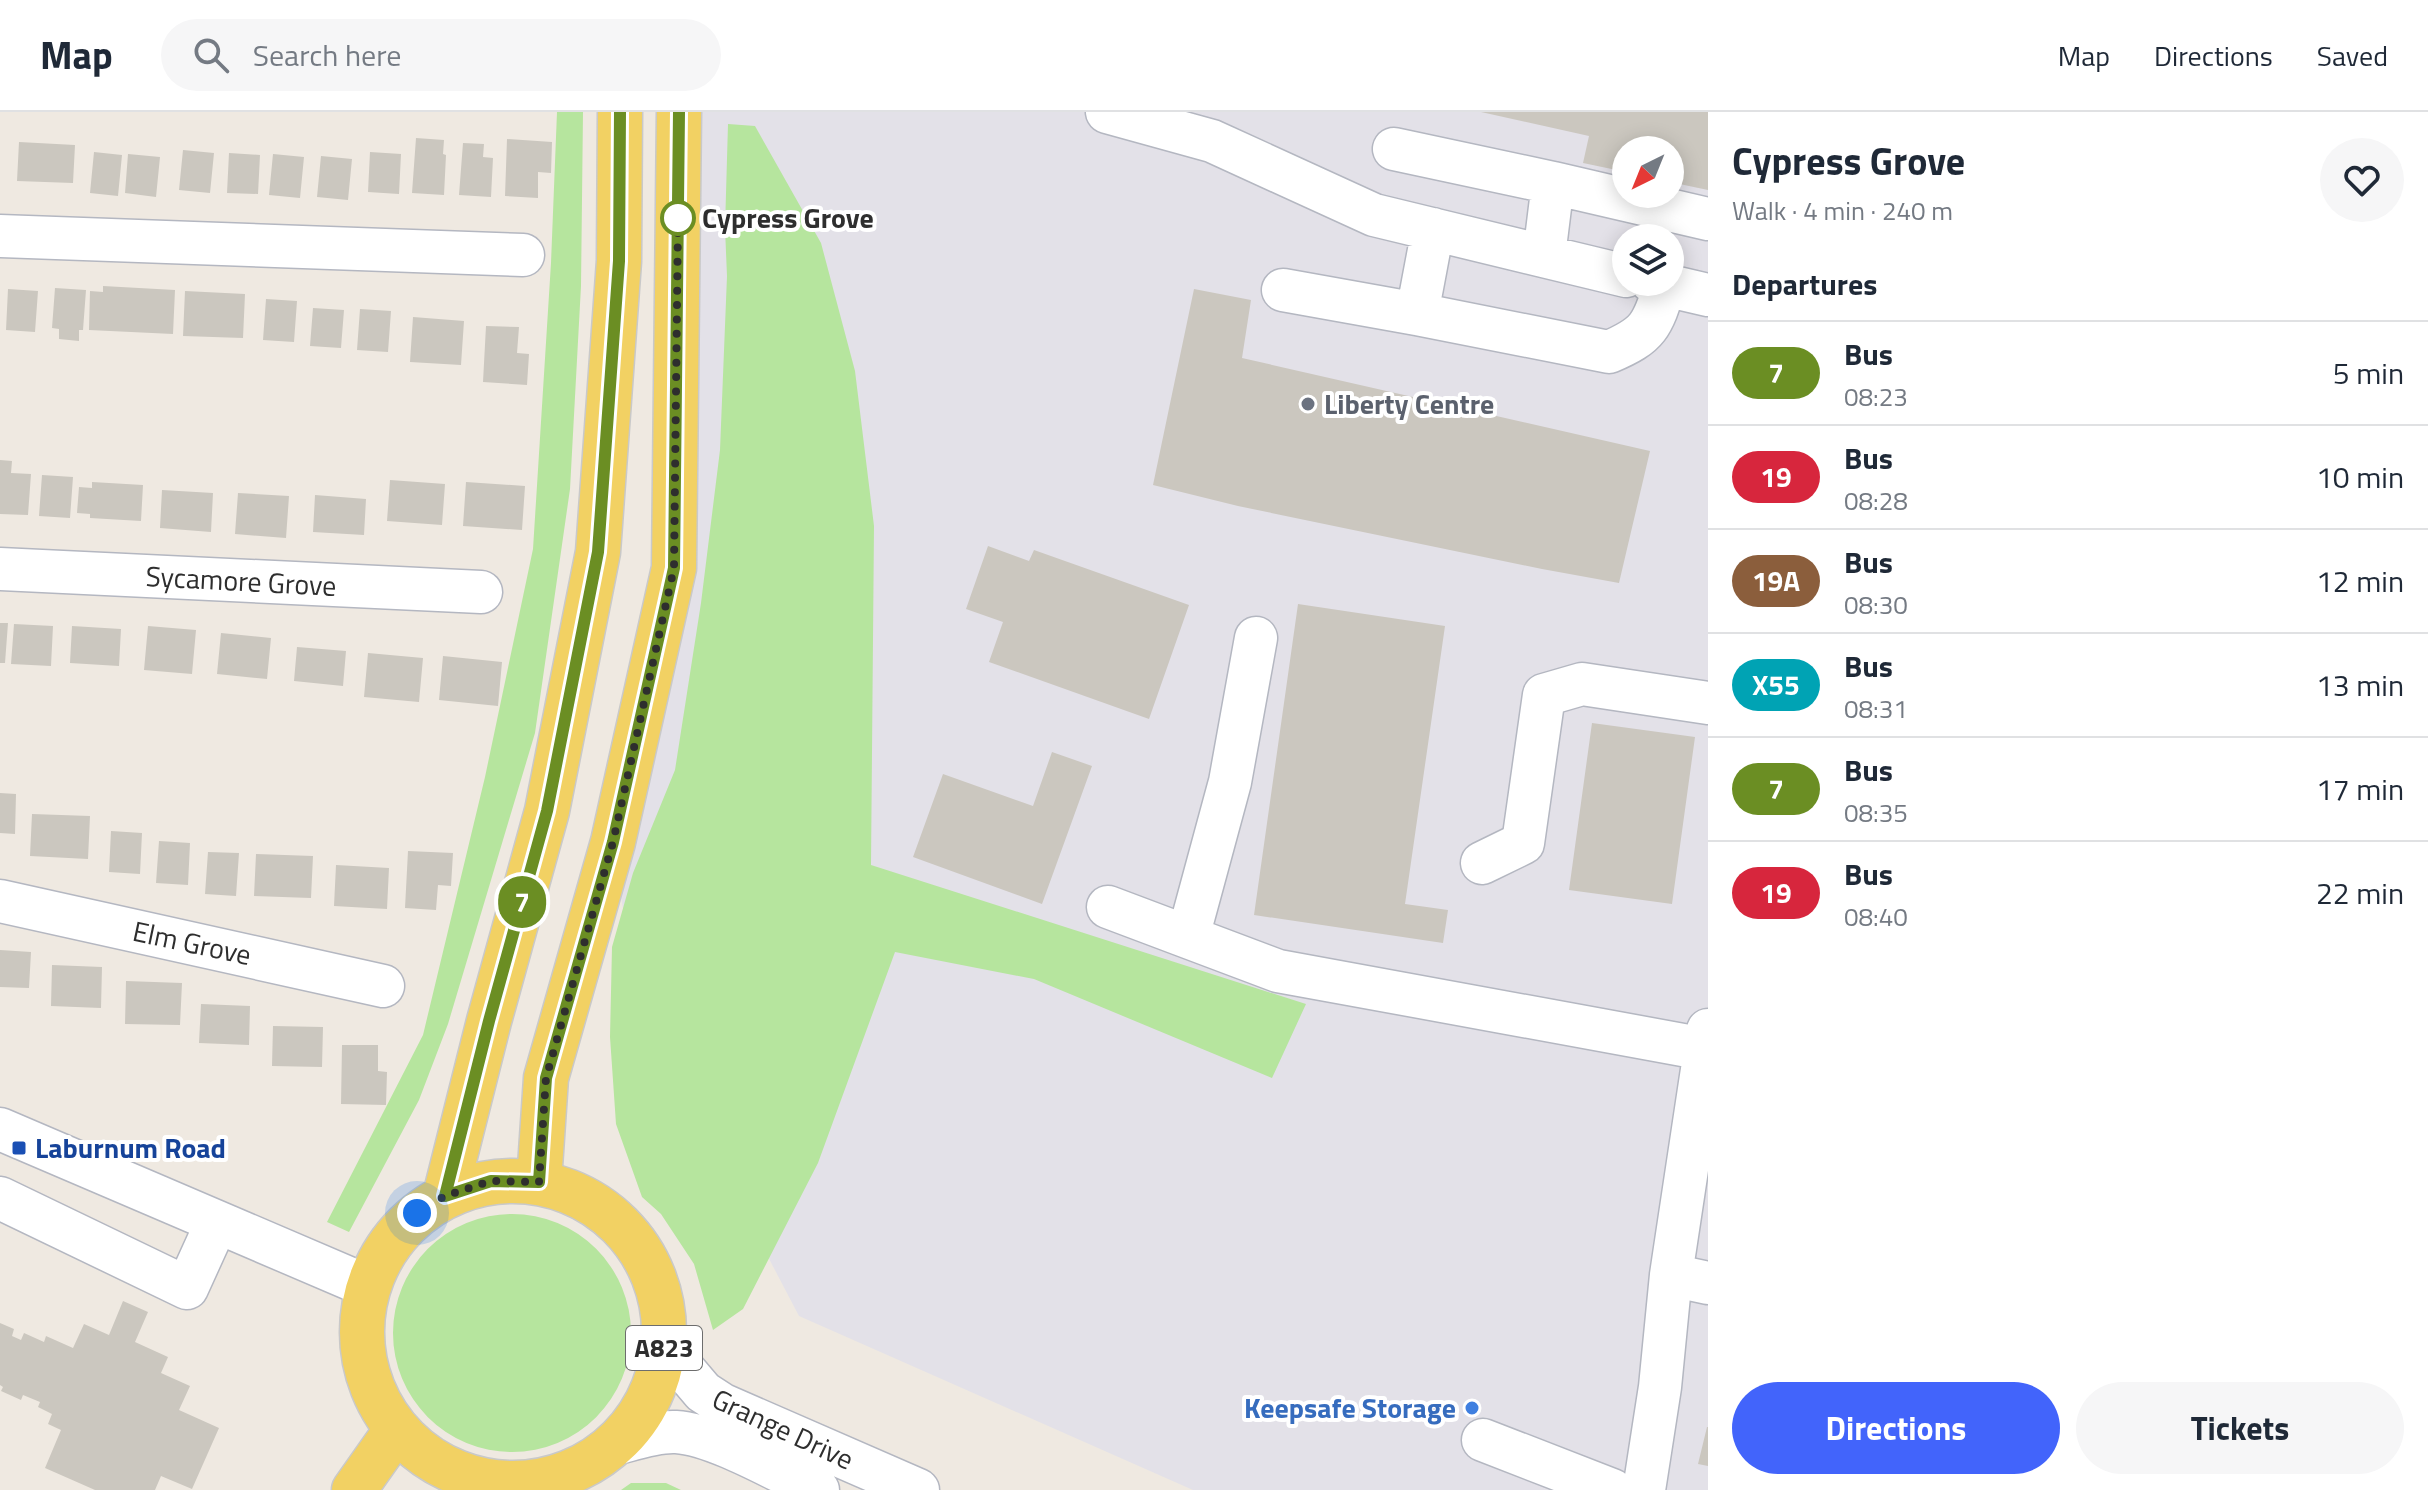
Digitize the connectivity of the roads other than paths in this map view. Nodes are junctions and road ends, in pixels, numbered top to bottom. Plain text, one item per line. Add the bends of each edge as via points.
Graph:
1 (620, 112) edge
2 (679, 112) edge
3 (1107, 112) edge
4 (1394, 149) dead end
5 (1553, 183) junction
6 (1708, 219) edge
7 (1433, 229) junction
8 (0, 236) edge
9 (523, 255) dead end
10 (1544, 256) junction
11 (1612, 272) edge
12 (1684, 289) edge
13 (1283, 290) dead end
14 (1708, 295) edge
15 (1649, 296) edge
16 (1417, 314) junction
17 (0, 569) edge
18 (481, 592) dead end
19 (1256, 638) dead end
20 (1708, 703) edge
21 (1482, 863) dead end
22 (0, 901) edge
23 (1108, 907) dead end
24 (1188, 937) junction
25 (383, 986) dead end
26 (1706, 1040) edge
27 (0, 1129) edge
28 (539, 1182) junction
29 (445, 1196) junction
30 (0, 1198) edge
31 (217, 1222) junction
32 (1690, 1279) edge
33 (367, 1286) junction
34 (664, 1346) junction
35 (397, 1429) junction
36 (1483, 1440) dead end
37 (615, 1444) junction
38 (503, 1487) edge
39 (354, 1490) edge
40 (818, 1490) edge
41 (918, 1490) edge
42 (1612, 1490) edge
43 (1644, 1490) edge

1 - 29 main road via 619,261 598,552 547,811
2 - 28 main road via 674,568 613,842 546,1078
3 - 7 street via 1212,141 1374,215
4 - 5 street
5 - 6 street
5 - 10 street
7 - 10 street
7 - 16 street
8 - 9 street
10 - 11 street
12 - 14 street
13 - 16 street
15 - 16 street via 1650,325 1635,341 1609,352
17 - 18 street, Sycamore Grove
19 - 24 street via 1230,782
20 - 21 street via 1582,684 1544,695 1523,843
22 - 25 street, Elm Grove
23 - 24 street
24 - 26 street via 1278,971
26 - 32 street
27 - 31 street
28 - 29 main road, A823 via 491,1181
28 - 34 main road, A823 via 582,1196 619,1222 646,1258 662,1301
29 - 33 main road, A823 via 417,1213 395,1236
30 - 31 street via 187,1288
31 - 33 street
32 - 43 street via 1660,1387
33 - 35 main road, A823 via 361,1330 365,1366 377,1399
34 - 37 main road, A823 via 656,1383 640,1416
34 - 41 street, Grange Drive via 703,1392 723,1405
35 - 38 main road, A823 via 428,1457
35 - 39 main road
36 - 42 street
37 - 38 main road, A823 via 583,1467
37 - 40 street, Grange Drive via 676,1432 711,1440

